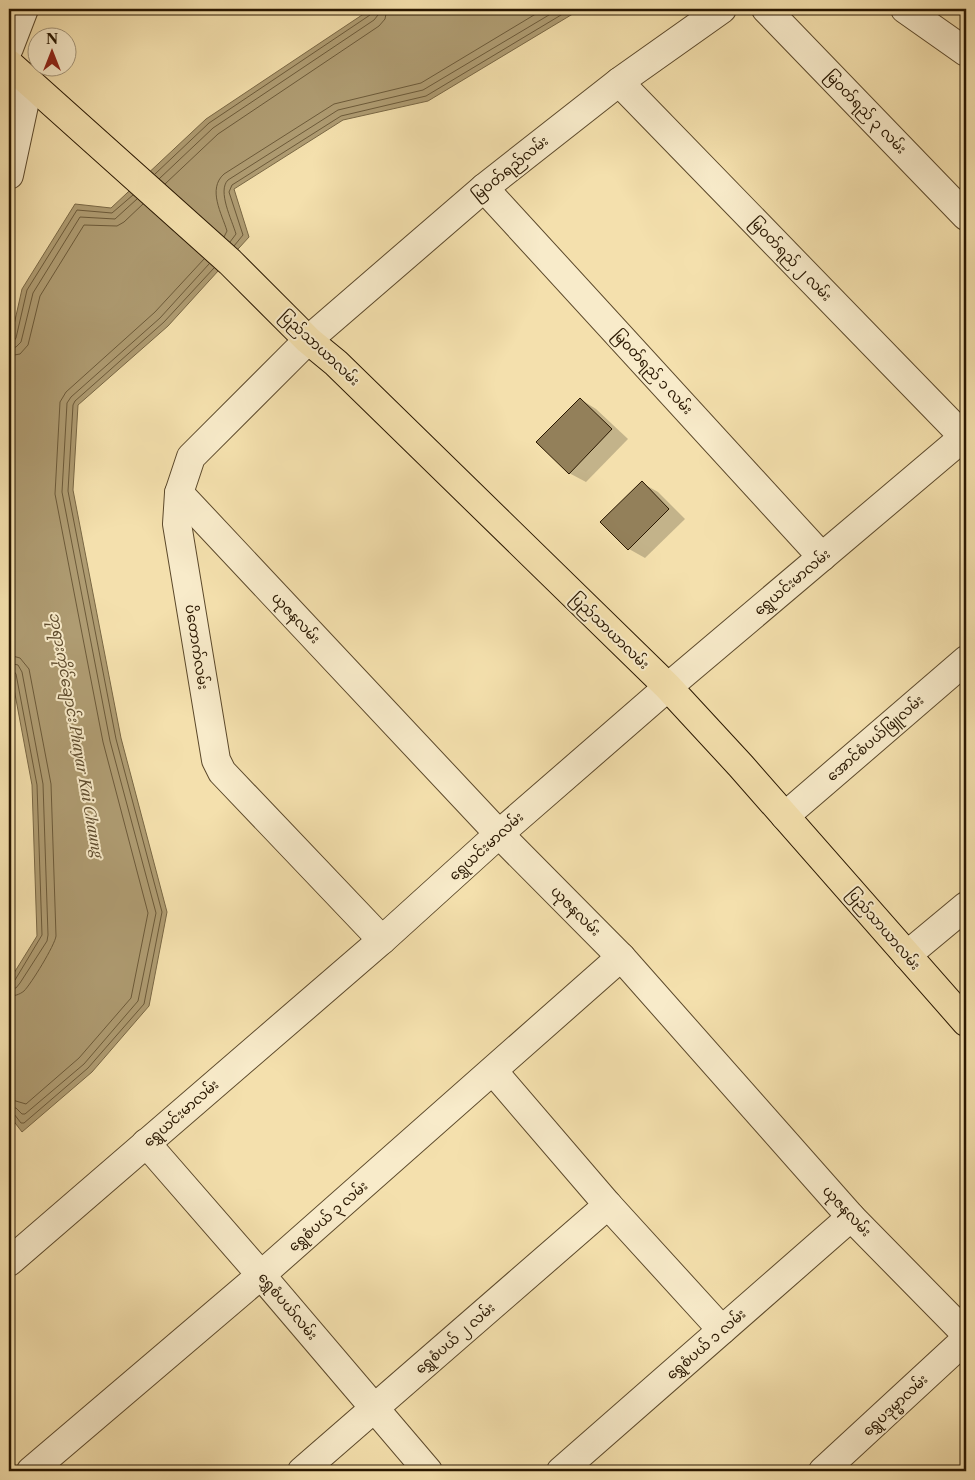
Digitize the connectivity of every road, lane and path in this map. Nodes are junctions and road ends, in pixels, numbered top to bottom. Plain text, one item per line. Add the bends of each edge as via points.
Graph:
1 (24, 9) edge
2 (722, 9) edge
3 (766, 9) edge
4 (906, 9) edge
5 (9, 48) edge
6 (966, 52) edge
7 (9, 64) edge
8 (29, 82) junction
9 (619, 82) junction
10 (9, 175) edge
11 (484, 188) junction
12 (966, 216) edge
13 (308, 340) junction
14 (965, 436) edge
15 (179, 493) junction
16 (822, 557) junction
17 (966, 660) edge
18 (668, 687) junction
19 (785, 816) junction
20 (499, 834) junction
21 (966, 906) edge
22 (382, 940) junction
23 (907, 955) junction
24 (622, 957) junction
25 (966, 1022) edge
26 (493, 1071) junction
27 (146, 1143) junction
28 (608, 1205) junction
29 (851, 1217) junction
30 (9, 1262) edge
31 (261, 1275) junction
32 (722, 1330) junction
33 (966, 1334) edge
34 (966, 1339) edge
35 (375, 1409) junction
36 (31, 1471) edge
37 (302, 1471) edge
38 (428, 1471) edge
39 (561, 1471) edge
40 (823, 1471) edge

1 - 5 street
2 - 9 street, မြဝတ်ရည်လမ်း
3 - 12 street, မြဝတ်ရည် ၃ လမ်း
4 - 6 street
7 - 8 main road, ပြည်သာယာလမ်း
8 - 10 street
8 - 13 main road, ပြည်သာယာလမ်း via 230,262
9 - 11 street, မြဝတ်ရည်လမ်း
9 - 14 street, မြဝတ်ရည် ၂ လမ်း
11 - 13 street, မြဝတ်ရည်လမ်း
11 - 16 street, မြဝတ်ရည် ၁ လမ်း
13 - 15 street, ပိတောက်လမ်း via 191,457
13 - 18 main road, ပြည်သာယာလမ်း via 336,363
14 - 16 street, ရွှေယင်းမာလမ်း
15 - 20 street, ယုဇနလမ်း
15 - 22 street, ပိတောက်လမ်း via 177,524 216,760 222,772
16 - 18 street, ရွှေယင်းမာလမ်း
17 - 19 street, အောင်စံပယ်ဖြူလမ်း
18 - 19 main road, ပြည်သာယာလမ်း
18 - 20 street, ရွှေယင်းမာလမ်း
19 - 23 main road, ပြည်သာယာလမ်း
20 - 22 street, ရွှေယင်းမာလမ်း
20 - 24 street, ယုဇနလမ်း
21 - 23 street
22 - 27 street, ရွှေယင်းမာလမ်း
23 - 25 main road, ပြည်သာယာလမ်း
24 - 26 street, ရွှေစံပယ် ၃ လမ်း
24 - 29 street, ယုဇနလမ်း
26 - 28 street
26 - 31 street, ရွှေစံပယ် ၃ လမ်း
27 - 30 street, ရွှေယင်းမာလမ်း
27 - 31 street, ရွှေစံပယ်လမ်း
28 - 32 street
28 - 35 street, ရွှေစံပယ် ၂ လမ်း
29 - 32 street, ရွှေစံပယ် ၁ လမ်း
29 - 33 street, ယုဇနလမ်း
31 - 35 street, ရွှေစံပယ်လမ်း
31 - 36 street, ရွှေစံပယ် ၃ လမ်း
32 - 39 street, ရွှေစံပယ် ၁ လမ်း
34 - 40 street, ရွှေပဒုမ္မာလမ်း
35 - 37 street, ရွှေစံပယ် ၂ လမ်း
35 - 38 street, ရွှေစံပယ်လမ်း

